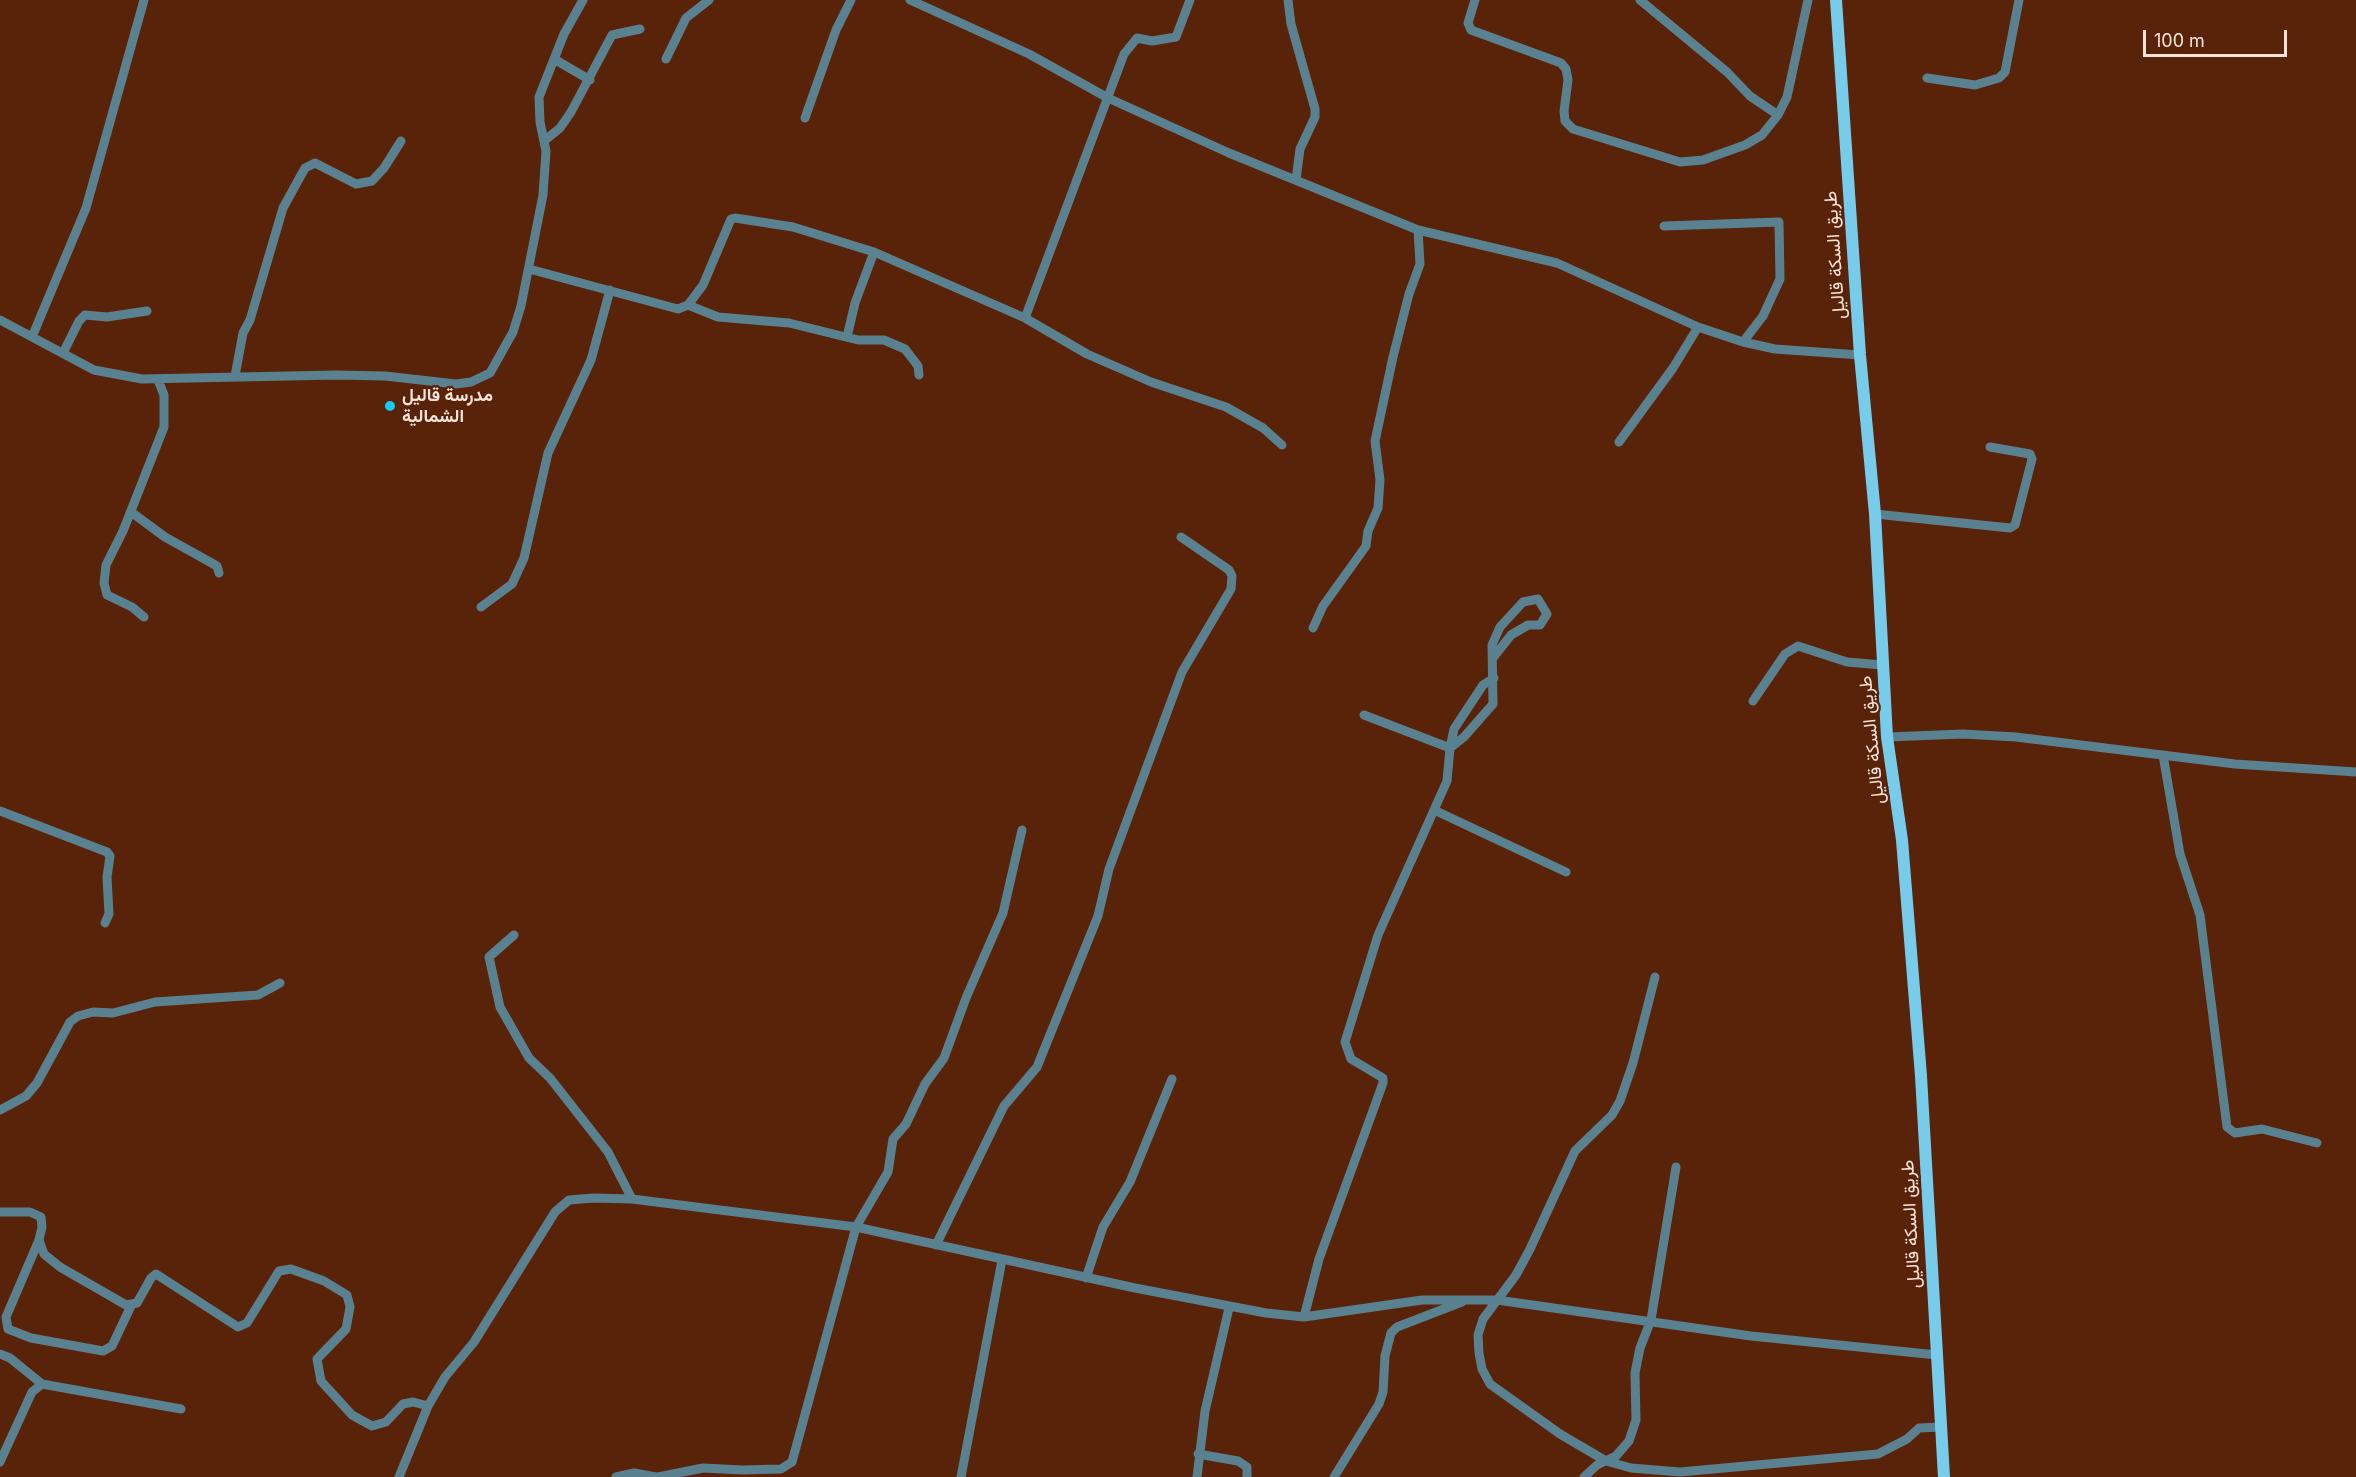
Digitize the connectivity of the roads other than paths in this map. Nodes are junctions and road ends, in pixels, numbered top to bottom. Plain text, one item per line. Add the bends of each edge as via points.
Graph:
1 (144, 0) edge
2 (583, 0) edge
3 (709, 0) edge
4 (851, 0) edge
5 (910, 0) edge
6 (1190, 0) edge
7 (1288, 0) edge
8 (1475, 0) edge
9 (1640, 0) edge
10 (1808, 0) edge
11 (1836, 0) edge
12 (2019, 0) edge
13 (640, 29) dead end
14 (554, 59) junction
15 (666, 59) dead end
16 (1927, 78) dead end
17 (590, 80) junction
18 (1108, 98) junction
19 (1779, 115) junction
20 (805, 118) dead end
21 (401, 141) dead end
22 (544, 141) junction
23 (1296, 180) junction
24 (1664, 226) dead end
25 (1418, 230) junction
26 (873, 252) junction
27 (529, 269) junction
28 (610, 290) junction
29 (688, 305) junction
30 (147, 312) dead end
31 (1025, 318) junction
32 (0, 320) edge
33 (1698, 327) junction
34 (32, 337) junction
35 (847, 337) junction
36 (1743, 342) junction
37 (63, 353) junction
38 (1860, 355) junction
39 (919, 375) dead end
40 (235, 376) junction
41 (158, 380) junction
42 (1619, 442) dead end
43 (1282, 445) dead end
44 (1990, 447) dead end
45 (131, 512) junction
46 (1875, 514) junction
47 (1180, 537) dead end
48 (219, 573) dead end
49 (481, 607) dead end
50 (144, 617) dead end
51 (1313, 628) dead end
52 (1493, 658) junction
53 (1882, 666) junction
54 (1494, 678) junction
55 (1753, 701) dead end
56 (1472, 704) junction
57 (1493, 704) junction
58 (1364, 714) dead end
59 (1887, 737) junction
60 (1450, 748) junction
61 (2163, 755) junction
62 (2356, 772) edge
63 (0, 810) edge
64 (1434, 810) junction
65 (1022, 830) dead end
66 (1566, 872) dead end
67 (105, 923) dead end
68 (514, 935) dead end
69 (1655, 977) dead end
70 (280, 983) dead end
71 (1172, 1079) dead end
72 (0, 1110) edge
73 (2317, 1143) dead end
74 (1676, 1167) dead end
75 (632, 1199) junction
76 (0, 1212) edge
77 (856, 1227) junction
78 (39, 1240) junction
79 (936, 1245) junction
80 (1002, 1260) junction
81 (1086, 1278) junction
82 (1473, 1299) junction
83 (1497, 1300) junction
84 (131, 1306) junction
85 (1229, 1308) junction
86 (1304, 1317) junction
87 (1651, 1320) junction
88 (0, 1354) edge
89 (1937, 1355) junction
90 (42, 1384) junction
91 (428, 1406) junction
92 (181, 1409) dead end
93 (1942, 1427) junction
94 (1198, 1454) junction
95 (1606, 1461) junction
96 (0, 1462) edge
97 (399, 1477) edge
98 (616, 1477) edge
99 (657, 1477) edge
100 (961, 1477) edge
101 (1197, 1477) edge
102 (1247, 1477) edge
103 (1334, 1477) edge
104 (1584, 1477) edge
105 (1944, 1477) edge

1 - 34 street via 86,208
2 - 14 street
3 - 15 street via 686,18
4 - 20 street via 836,30
5 - 18 street via 1029,54
6 - 18 street via 1176,37 1152,41 1137,38 1124,54
7 - 23 street via 1315,109 1300,149
8 - 19 street via 1468,23 1471,30 1561,63 1566,69 1565,121 1573,129 1680,162 1703,160 1745,146 1762,135
9 - 19 street via 1750,96
10 - 19 street via 1788,97
11 - 38 main road, طريق السكة قاليل
12 - 16 street via 2005,72 1999,78 1975,85
13 - 17 street via 612,35
14 - 17 street
14 - 22 street via 539,97
17 - 22 street via 560,128
18 - 23 street
18 - 31 street
21 - 40 street via 372,181 356,184 315,163 305,168 283,208 243,333
22 - 27 street via 543,195
23 - 25 street
24 - 36 street via 1779,222 1780,279 1763,316
25 - 33 street via 1557,263
25 - 51 street via 1420,264 1409,294 1375,441 1380,480 1378,508 1366,546 1323,606
26 - 29 street via 793,228 735,218 728,223 703,285
26 - 31 street
26 - 35 street
27 - 28 street
27 - 40 street via 519,314 505,350 490,373 471,382 456,384 385,376
28 - 29 street via 672,308
28 - 49 street via 591,360 548,453 524,558 512,584
29 - 35 street via 718,317 789,324
30 - 37 street via 107,317 85,315
31 - 43 street via 1097,358 1151,382 1226,407 1263,428
32 - 34 street
33 - 36 street
33 - 42 street
34 - 37 street
35 - 39 street via 896,344 914,358
36 - 38 street via 1775,349
37 - 41 street via 108,374
38 - 46 main road, طريق السكة قاليل
40 - 41 street
41 - 45 street via 164,395 164,428
44 - 46 street via 2030,454 2032,459 2015,525 2010,528
45 - 48 street via 165,537 217,566
45 - 50 street via 106,565 104,590
46 - 53 main road, طريق السكة قاليل
47 - 79 street via 1229,570 1231,589 1182,672 1109,869 1098,916 1037,1066 1004,1106
52 - 52 street via 1492,645 1500,627 1523,602 1538,599 1547,614 1540,626 1528,625 1511,635
52 - 54 street
53 - 55 street via 1847,662 1797,646 1785,654
53 - 59 main road, طريق السكة قاليل
54 - 56 street via 1483,686
54 - 57 street
56 - 57 street
56 - 60 street via 1454,729
57 - 60 street
58 - 60 street
59 - 61 street via 2016,737
59 - 89 main road, طريق السكة قاليل via 1903,851
60 - 64 street via 1447,781
61 - 62 street
61 - 73 street via 2180,854 2200,915 2227,1127 2235,1133 2262,1129
63 - 67 street via 107,852 109,914
64 - 66 street
64 - 86 street via 1388,910 1348,1029 1345,1042 1350,1059 1383,1077 1383,1083 1341,1193
65 - 77 street via 1004,913 944,1058 925,1084 906,1124 893,1139 888,1172
68 - 75 street via 489,957 500,1007 529,1058 550,1078 608,1152
69 - 83 street via 1620,1101 1575,1151 1530,1249
70 - 72 street via 258,995 155,1002 112,1013 78,1016 70,1022 37,1083 26,1096
71 - 81 street via 1130,1182 1103,1227
74 - 87 street
75 - 77 street
75 - 91 street via 568,1200 555,1212 474,1342 445,1377
76 - 78 street via 30,1212 41,1217
77 - 79 street
77 - 99 street via 792,1462 781,1469 703,1468
78 - 84 street via 41,1249 54,1263 112,1299
78 - 84 street via 6,1317 8,1329 87,1350 109,1350
79 - 80 street
80 - 81 street
80 - 100 street
81 - 85 street
82 - 83 street
82 - 86 street via 1422,1300
82 - 103 street via 1412,1320 1391,1332 1379,1404
83 - 87 street
83 - 95 street via 1478,1335 1482,1369 1490,1384
84 - 91 street via 156,1274 242,1326 274,1276 284,1270 298,1271 347,1295 350,1307 346,1329 317,1359 321,1381 352,1415 372,1426 386,1422 403,1404
85 - 86 street
85 - 94 street
87 - 89 street via 1751,1336
87 - 95 street via 1635,1373 1636,1420 1629,1441
88 - 90 street
89 - 93 main road, طريق السكة قاليل
90 - 92 street
90 - 96 street via 32,1392
91 - 97 street
93 - 95 street via 1919,1428 1878,1454 1680,1472 1631,1468
93 - 105 main road, طريق السكة قاليل
94 - 101 street
94 - 102 street via 1244,1464
95 - 104 street
98 - 99 street via 634,1473

